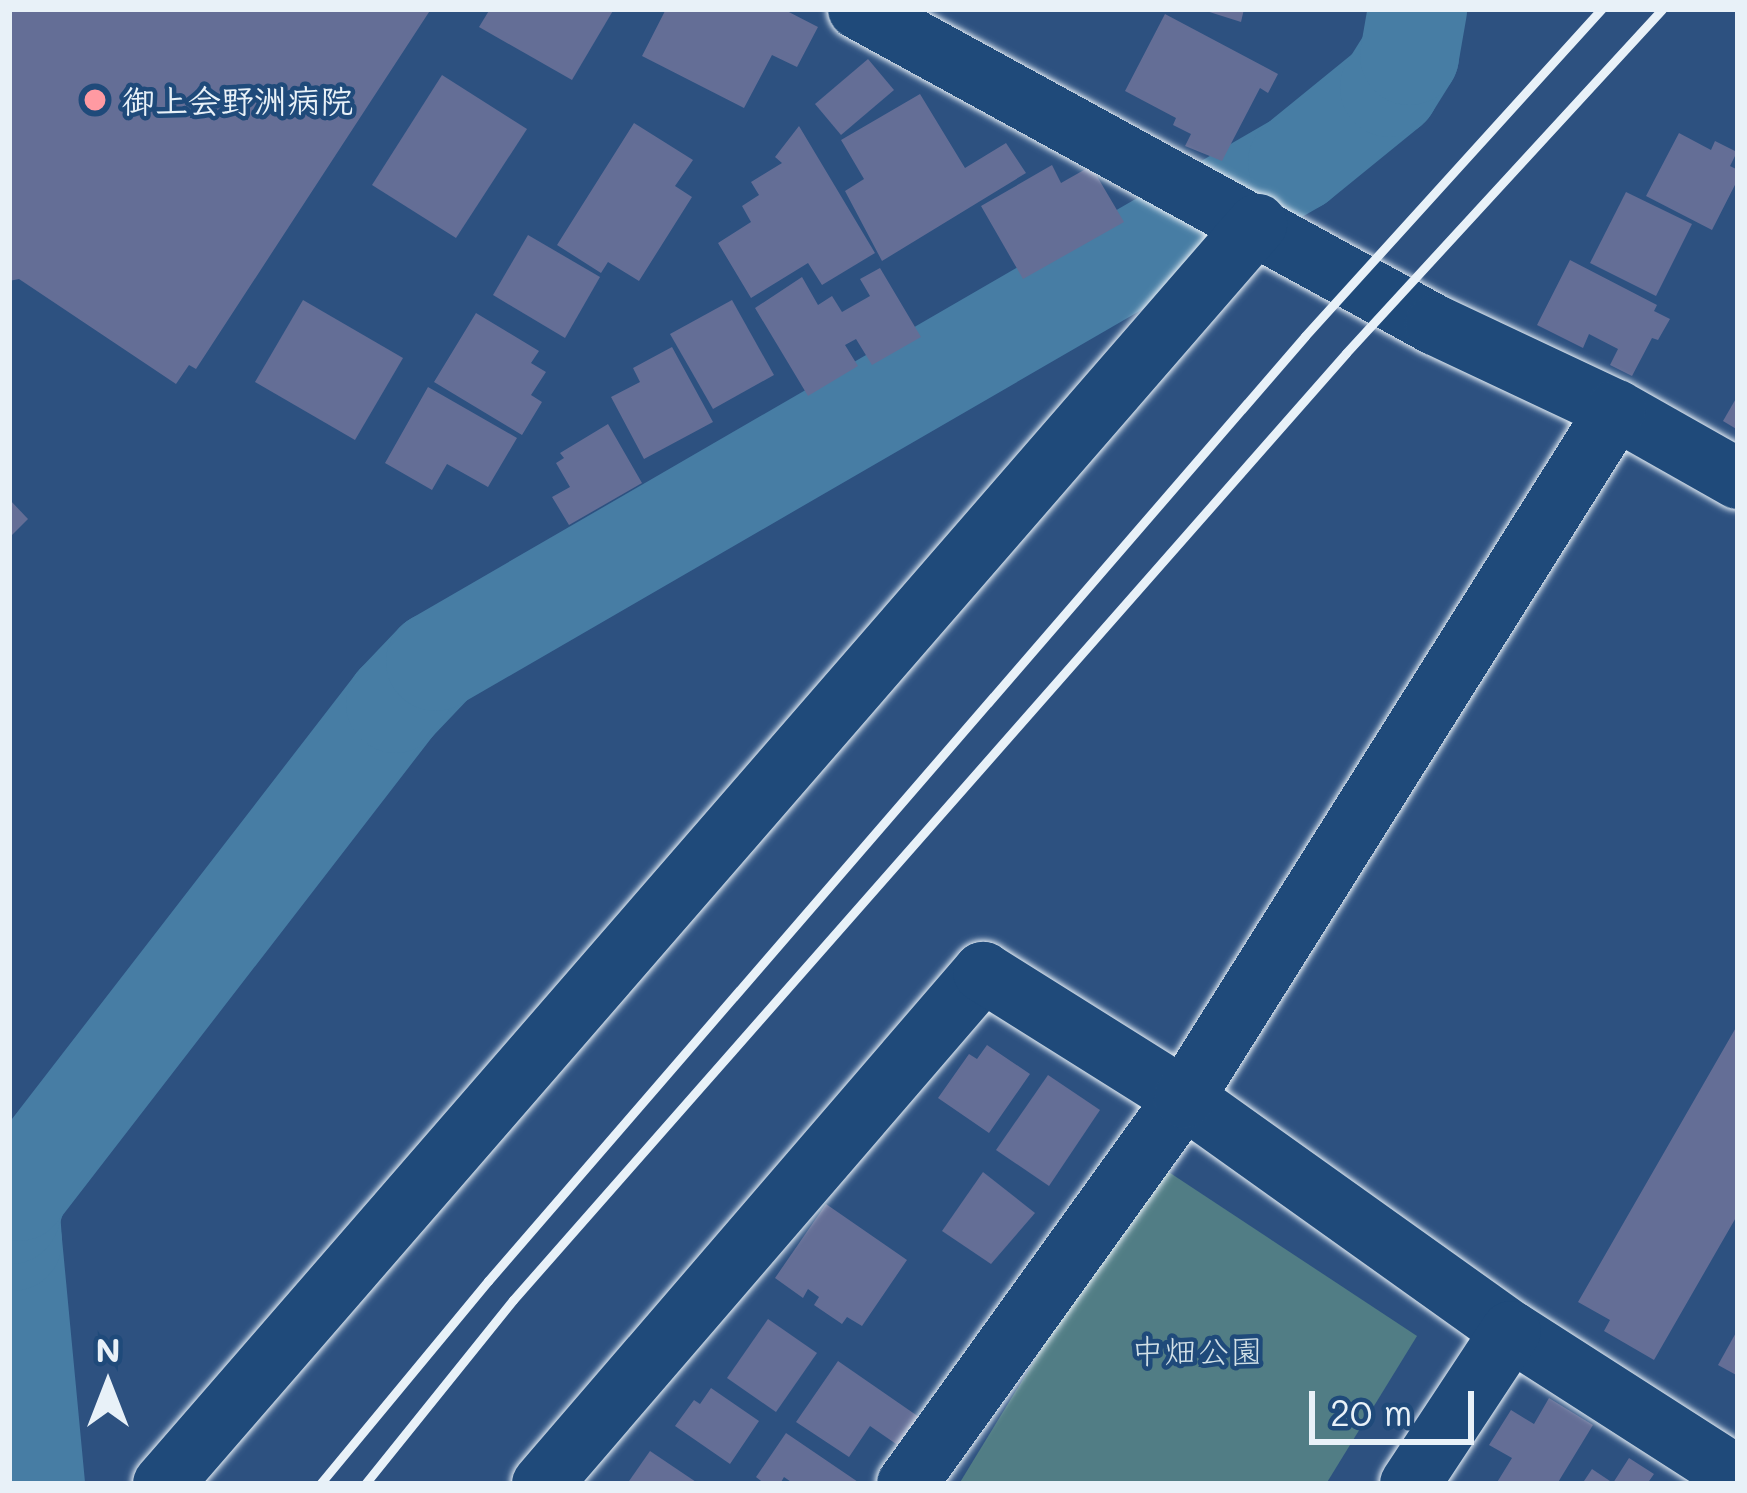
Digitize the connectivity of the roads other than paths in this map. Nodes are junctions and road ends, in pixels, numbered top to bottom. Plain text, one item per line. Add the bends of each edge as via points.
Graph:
1 (858, 9) edge
2 (1257, 224) junction
3 (1616, 410) junction
4 (1738, 479) edge
5 (1184, 1099) junction
6 (1511, 1331) junction
7 (1738, 1477) edge
8 (163, 1484) edge
9 (542, 1484) edge
10 (907, 1484) edge
11 (1410, 1484) edge

1 - 2 street
2 - 3 street via 1435,325
2 - 8 street
3 - 4 street
3 - 5 street
5 - 6 street
5 - 9 street via 982,971
5 - 10 street
6 - 7 street
6 - 11 street

